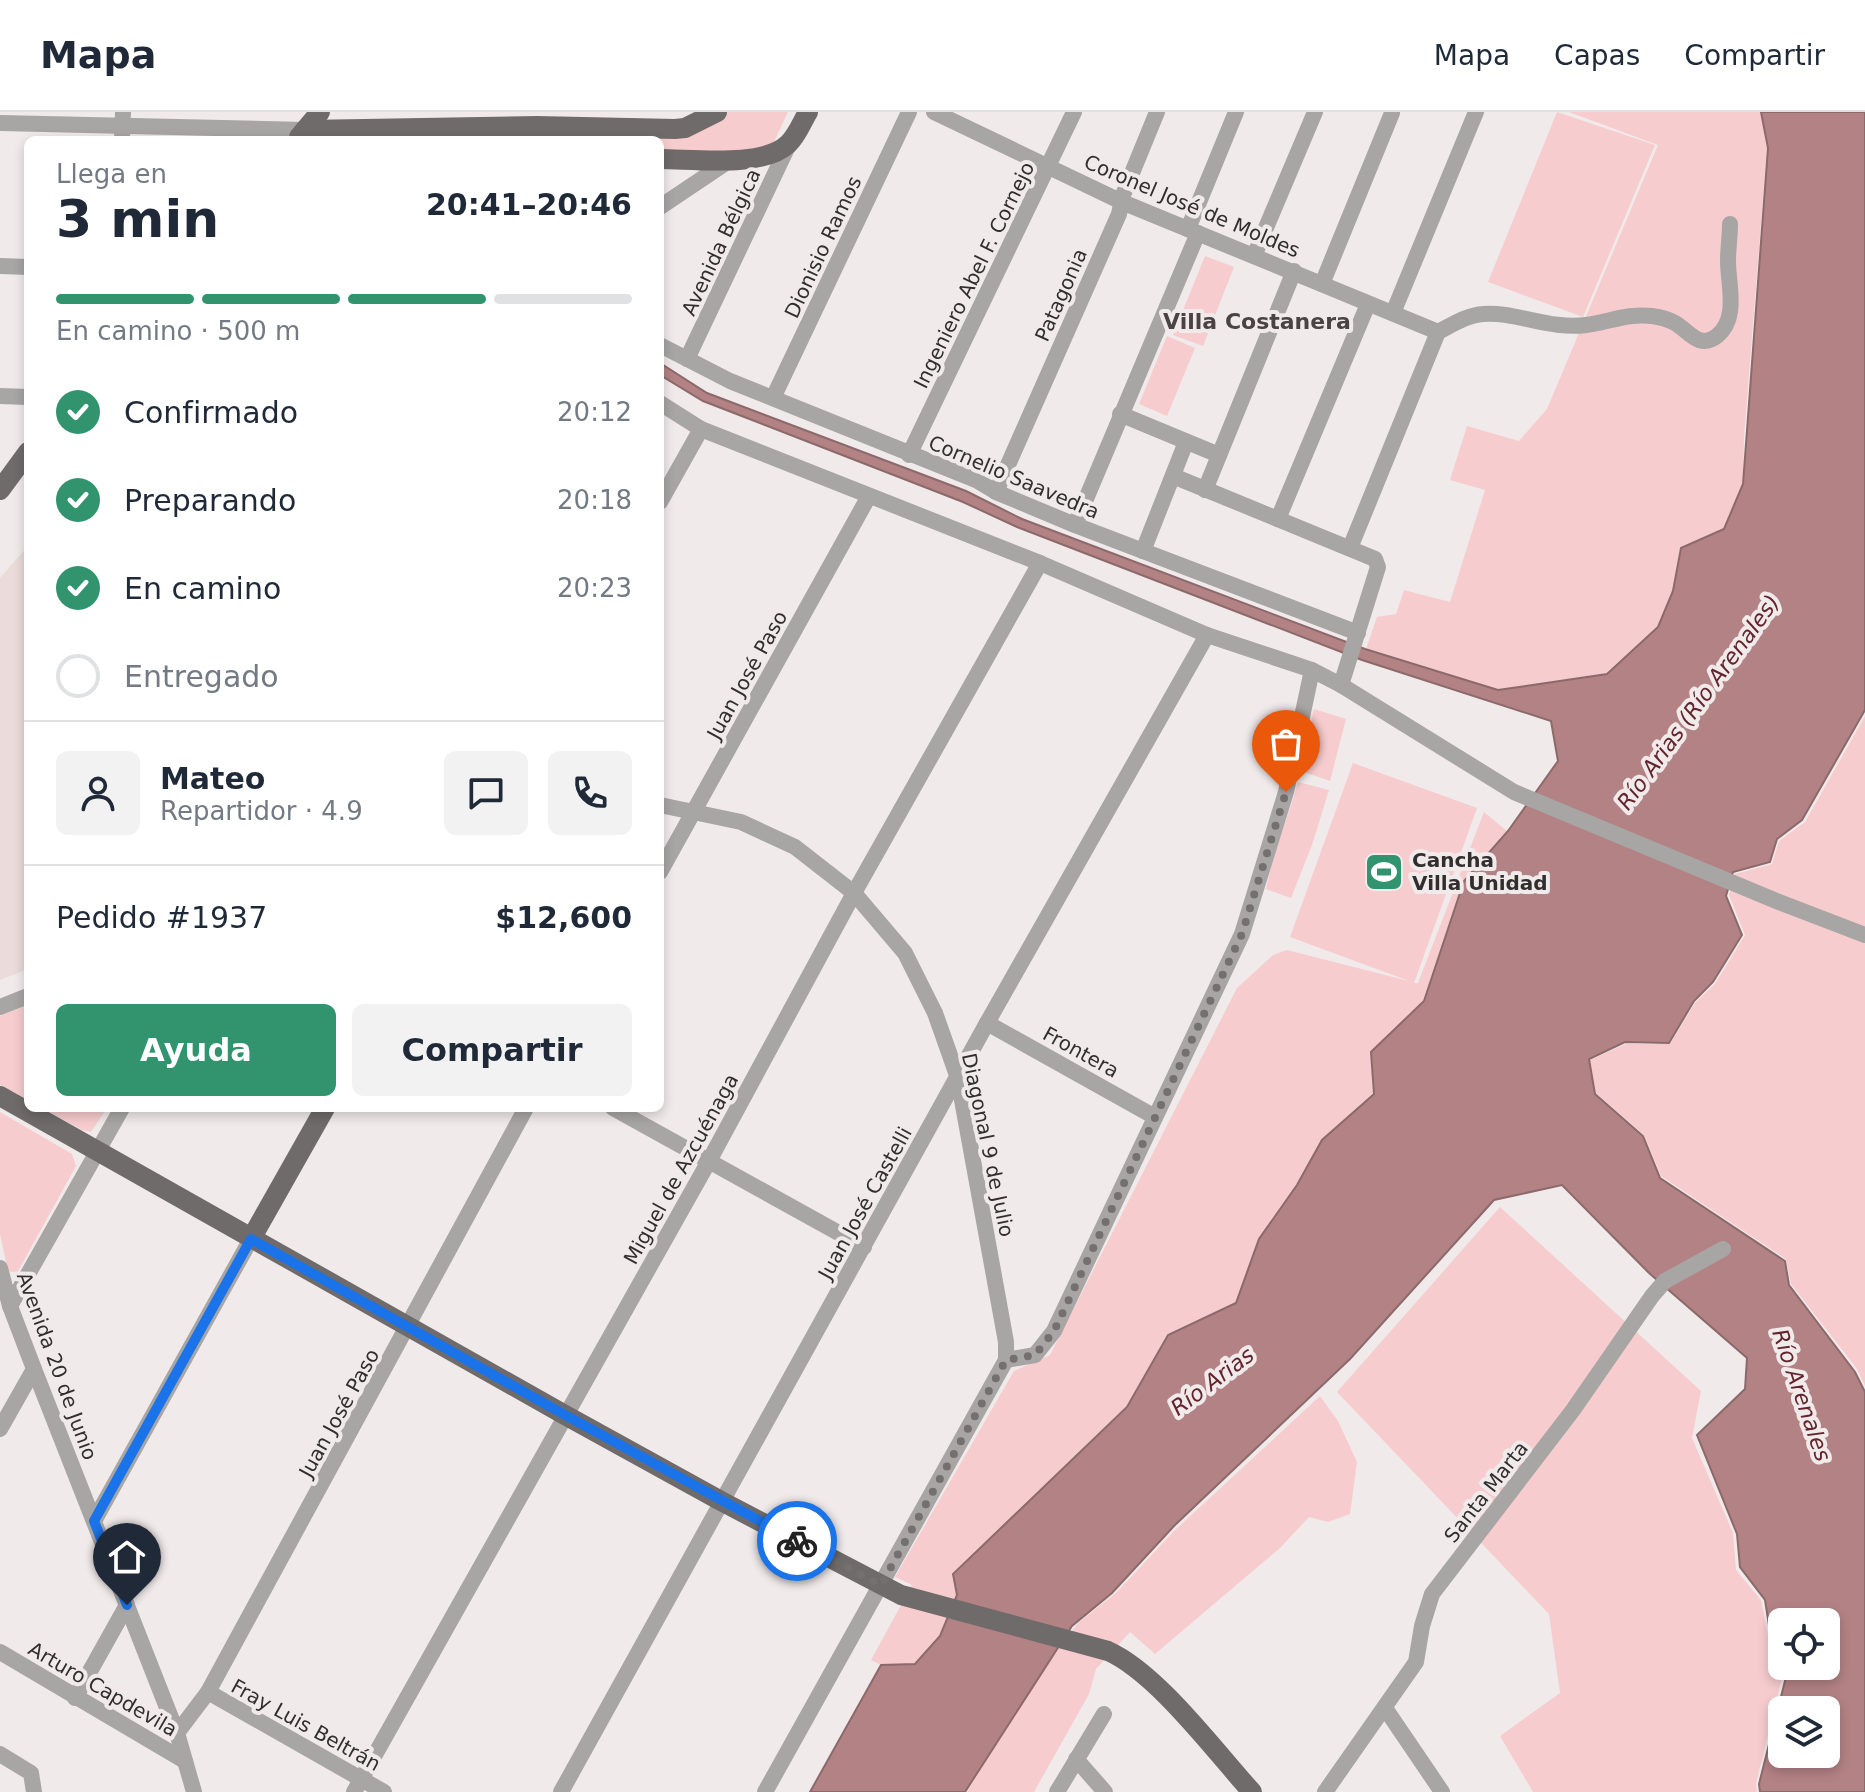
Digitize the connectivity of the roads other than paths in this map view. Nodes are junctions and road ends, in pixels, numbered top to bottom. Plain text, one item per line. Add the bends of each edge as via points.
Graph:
1 (320, 112) edge
2 (717, 112) edge
3 (808, 112) edge
4 (909, 112) edge
5 (934, 112) edge
6 (1074, 112) edge
7 (1157, 112) edge
8 (1236, 112) edge
9 (1315, 112) edge
10 (1476, 112) edge
11 (1392, 113) edge
12 (412, 121) edge
13 (0, 123) edge
14 (123, 126) edge
15 (537, 126) edge
16 (301, 135) edge
17 (790, 142) junction
18 (664, 159) edge
19 (731, 159) junction
20 (1049, 165) junction
21 (1122, 202) junction
22 (664, 204) edge
23 (1730, 224) dead end
24 (1193, 231) junction
25 (1254, 256) junction
26 (0, 266) edge
27 (24, 267) edge
28 (1294, 271) junction
29 (1322, 284) junction
30 (1368, 304) junction
31 (1393, 313) junction
32 (1438, 332) junction
33 (664, 347) edge
34 (687, 359) junction
35 (0, 396) edge
36 (24, 397) edge
37 (773, 398) junction
38 (664, 406) edge
39 (1120, 414) junction
40 (701, 429) junction
41 (1186, 442) junction
42 (909, 455) junction
43 (1219, 455) junction
44 (24, 457) edge
45 (1173, 476) junction
46 (0, 490) edge
47 (1205, 490) junction
48 (996, 492) junction
49 (664, 495) edge
50 (869, 496) junction
51 (1278, 519) junction
52 (1075, 525) junction
53 (1350, 548) junction
54 (1143, 551) junction
55 (1040, 563) junction
56 (1358, 633) junction
57 (1207, 635) junction
58 (1312, 670) junction
59 (1341, 685) junction
60 (664, 806) edge
61 (695, 811) junction
62 (664, 865) edge
63 (854, 893) junction
64 (1865, 935) edge
65 (24, 998) edge
66 (0, 1007) edge
67 (987, 1023) junction
68 (958, 1078) junction
69 (0, 1096) edge
70 (24, 1110) edge
71 (28, 1112) edge
72 (120, 1112) edge
73 (323, 1112) edge
74 (524, 1112) edge
75 (620, 1112) edge
76 (1155, 1117) junction
77 (97, 1152) junction
78 (709, 1161) junction
79 (251, 1239) junction
80 (864, 1247) junction
81 (1723, 1249) dead end
82 (0, 1268) edge
83 (10, 1306) junction
84 (409, 1328) junction
85 (1006, 1360) junction
86 (34, 1369) junction
87 (565, 1415) junction
88 (0, 1429) edge
89 (721, 1501) junction
90 (94, 1521) junction
91 (881, 1585) junction
92 (127, 1605) junction
93 (0, 1652) edge
94 (208, 1692) junction
95 (75, 1698) junction
96 (1385, 1708) junction
97 (1104, 1714) dead end
98 (177, 1733) junction
99 (0, 1754) edge
100 (1076, 1759) junction
101 (185, 1761) junction
102 (358, 1785) edge
103 (34, 1792) edge
104 (194, 1792) edge
105 (384, 1792) edge
106 (561, 1792) edge
107 (765, 1792) edge
108 (1057, 1792) edge
109 (1105, 1792) edge
110 (1252, 1792) edge
111 (1325, 1792) edge
112 (1442, 1792) edge

1 - 16 main road
2 - 15 main road via 675,129
3 - 17 main road
4 - 37 street, Dionisio Ramos
5 - 20 street, Coronel José de Moldes
6 - 20 street, Ingeniero Abel F. Cornejo
7 - 21 street, Patagonia
8 - 24 street
9 - 25 street
10 - 31 street
11 - 29 street
12 - 15 main road
12 - 16 main road
13 - 14 street
14 - 16 street
17 - 19 main road via 771,155
17 - 34 street, Avenida Bélgica
18 - 19 main road
19 - 22 street
20 - 21 street, Coronel José de Moldes
20 - 42 street, Ingeniero Abel F. Cornejo
21 - 24 street, Coronel José de Moldes
21 - 48 street, Patagonia
23 - 32 street via 1731,309 1716,337 1692,339 1666,319 1636,315 1563,326 1484,313
24 - 25 street, Coronel José de Moldes
24 - 39 street
25 - 28 street, Coronel José de Moldes
26 - 27 street
28 - 29 street, Coronel José de Moldes
28 - 43 street
29 - 30 street, Coronel José de Moldes
30 - 31 street, Coronel José de Moldes
30 - 51 street
31 - 32 street, Coronel José de Moldes
32 - 53 street
33 - 34 street, Cornelio Saavedra
34 - 37 street, Cornelio Saavedra
35 - 36 street
37 - 42 street, Cornelio Saavedra
38 - 40 street
39 - 41 street
39 - 52 street
40 - 49 street
40 - 50 street
41 - 43 street
41 - 45 street
42 - 48 street, Cornelio Saavedra
43 - 47 street
44 - 46 main road
45 - 47 street
45 - 54 street
47 - 51 street
48 - 52 street, Cornelio Saavedra
50 - 55 street
50 - 61 street, Juan José Paso
51 - 53 street
52 - 54 street, Cornelio Saavedra
53 - 56 street via 1375,559 1378,567
54 - 56 street, Cornelio Saavedra
55 - 57 street
55 - 63 street, Miguel de Azcuénaga
56 - 59 street
57 - 58 street
57 - 67 street, Juan José Castelli
58 - 59 street
58 - 76 street via 1286,792 1242,934
59 - 64 street via 1514,792
60 - 61 street, Diagonal 9 de Julio
61 - 62 street, Juan José Paso
61 - 63 street, Diagonal 9 de Julio via 741,822 795,847
63 - 68 street, Diagonal 9 de Julio via 912,965
63 - 78 street, Miguel de Azcuénaga
65 - 66 street
67 - 68 street, Juan José Castelli
67 - 76 street, Frontera
68 - 80 street, Juan José Castelli
68 - 85 street, Diagonal 9 de Julio
69 - 70 main road
71 - 77 main road
72 - 77 street
73 - 79 main road
74 - 84 street, Juan José Paso
75 - 78 street
76 - 85 street via 1054,1331 1035,1355
77 - 79 main road
77 - 83 street
78 - 80 street
78 - 87 street, Miguel de Azcuénaga
79 - 84 main road
79 - 90 street
80 - 89 street, Juan José Castelli
81 - 96 street, Santa Marta via 1665,1281 1652,1296 1573,1410 1432,1594 1416,1662
82 - 83 street, Avenida 20 de Junio
83 - 86 street, Avenida 20 de Junio
84 - 87 main road
84 - 94 street, Juan José Paso
85 - 91 street
86 - 88 street
86 - 90 street, Avenida 20 de Junio
87 - 89 main road
87 - 102 street, Miguel de Azcuénaga
89 - 91 main road
89 - 106 street, Juan José Castelli
90 - 92 street, Avenida 20 de Junio
91 - 107 street
91 - 110 main road via 909,1599 1126,1659
92 - 95 street
92 - 98 street, Avenida 20 de Junio
93 - 95 street, Arturo Capdevila
94 - 98 street, Juan José Paso
94 - 102 street, Fray Luis Beltrán
95 - 101 street, Arturo Capdevila
96 - 111 street, Santa Marta
96 - 112 street
97 - 100 street
98 - 101 street, Avenida 20 de Junio
99 - 103 street via 31,1773
100 - 108 street
100 - 109 street
101 - 104 street, Avenida 20 de Junio
102 - 105 street, Fray Luis Beltrán

